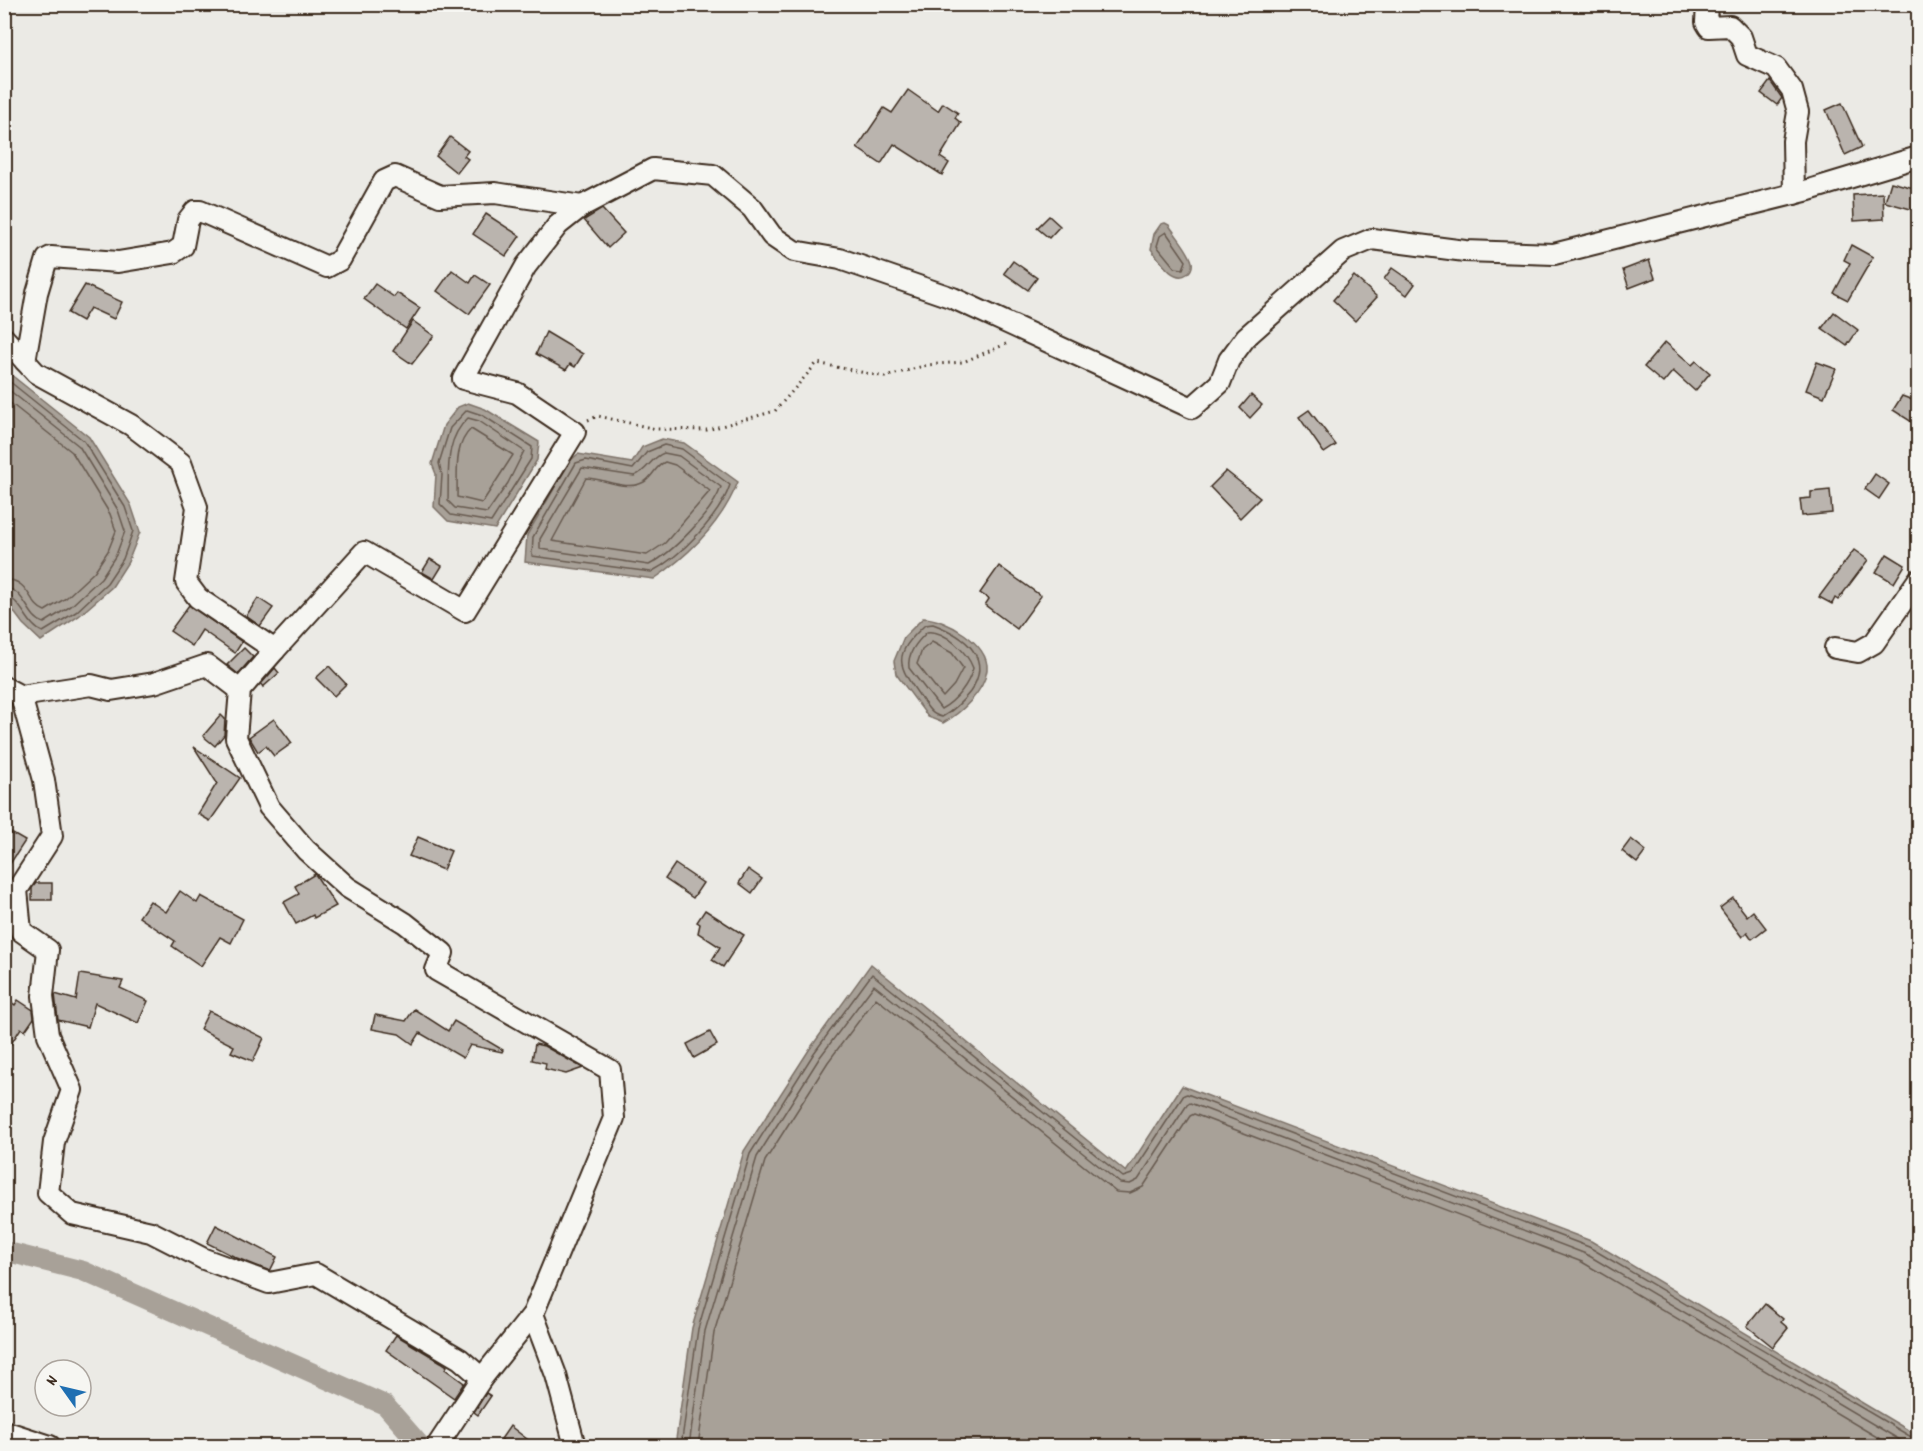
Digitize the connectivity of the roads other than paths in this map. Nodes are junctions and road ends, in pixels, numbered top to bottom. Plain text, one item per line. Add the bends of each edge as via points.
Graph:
1 (1707, 4) edge
2 (1918, 157) edge
3 (1794, 194) junction
4 (582, 206) junction
5 (4, 338) edge
6 (25, 361) junction
7 (1918, 580) edge
8 (1835, 648) dead end
9 (274, 650) junction
10 (240, 690) junction
11 (13, 692) edge
12 (533, 1314) junction
13 (482, 1378) junction
14 (4, 1431) edge
15 (50, 1446) edge
16 (437, 1446) edge
17 (575, 1446) edge

1 - 3 street via 1709,27 1730,26 1741,37 1746,55 1776,69 1792,90 1798,112 1793,141
2 - 3 street
3 - 4 street via 1554,254 1466,251 1372,238 1343,251 1246,337 1229,360 1220,383 1192,408 953,298 840,259 794,251 772,236 752,208 713,176 653,169
4 - 6 street via 495,194 440,196 395,176 384,181 340,260 327,267 195,212 188,220 183,246 173,253 118,262 47,259
4 - 9 street via 558,225 526,266 463,380 517,393 575,432 465,611 364,552
5 - 6 street
6 - 9 street via 36,373 131,425 181,463 197,507 186,582 198,598
7 - 8 street via 1874,644 1858,652
9 - 10 street
10 - 11 street via 207,665 154,683 111,690 92,685
10 - 12 street via 236,738 269,807 306,850 347,887 405,923 443,953 436,970 610,1070 614,1118
11 - 13 street via 44,780 52,836 16,890 21,931 48,950 44,996 48,1035 72,1090 54,1142 48,1193 72,1215 151,1232 204,1259 268,1283 316,1274 460,1359
12 - 13 street
12 - 17 street via 556,1375
13 - 16 street
14 - 15 street

